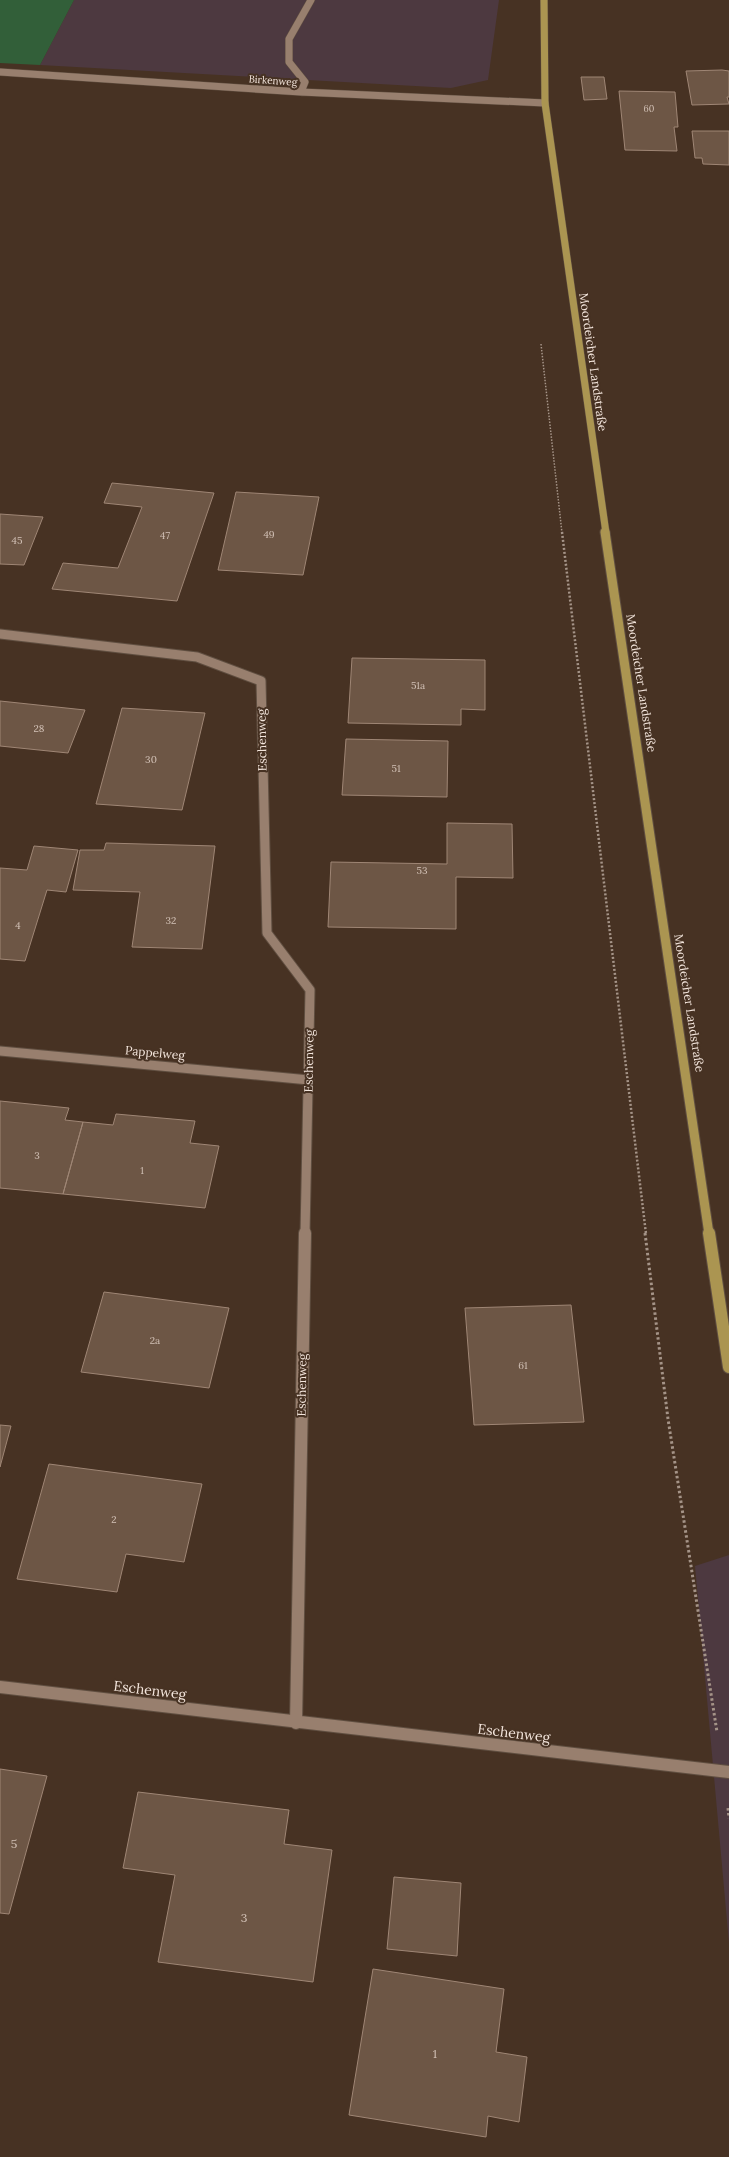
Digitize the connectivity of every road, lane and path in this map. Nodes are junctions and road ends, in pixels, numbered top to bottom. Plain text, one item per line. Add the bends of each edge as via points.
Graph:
1 (311, 0) edge
2 (544, 0) edge
3 (0, 72) edge
4 (301, 92) junction
5 (546, 103) junction
6 (541, 338) dead end
7 (0, 634) edge
8 (0, 1051) edge
9 (308, 1080) junction
10 (729, 1368) edge
11 (0, 1687) edge
12 (296, 1723) junction
13 (726, 1772) edge

1 - 4 street via 289,39 289,62 305,82
2 - 5 main road, Moordeicher Landstraße
3 - 4 street, Birkenweg
4 - 5 street, Birkenweg
5 - 10 main road, Moordeicher Landstraße via 575,326
6 - 13 path via 584,733 668,1419
7 - 9 street, Eschenweg via 197,657 261,681 266,933 310,990
8 - 9 street, Pappelweg
9 - 12 street, Eschenweg
11 - 12 street, Eschenweg
12 - 13 street, Eschenweg

